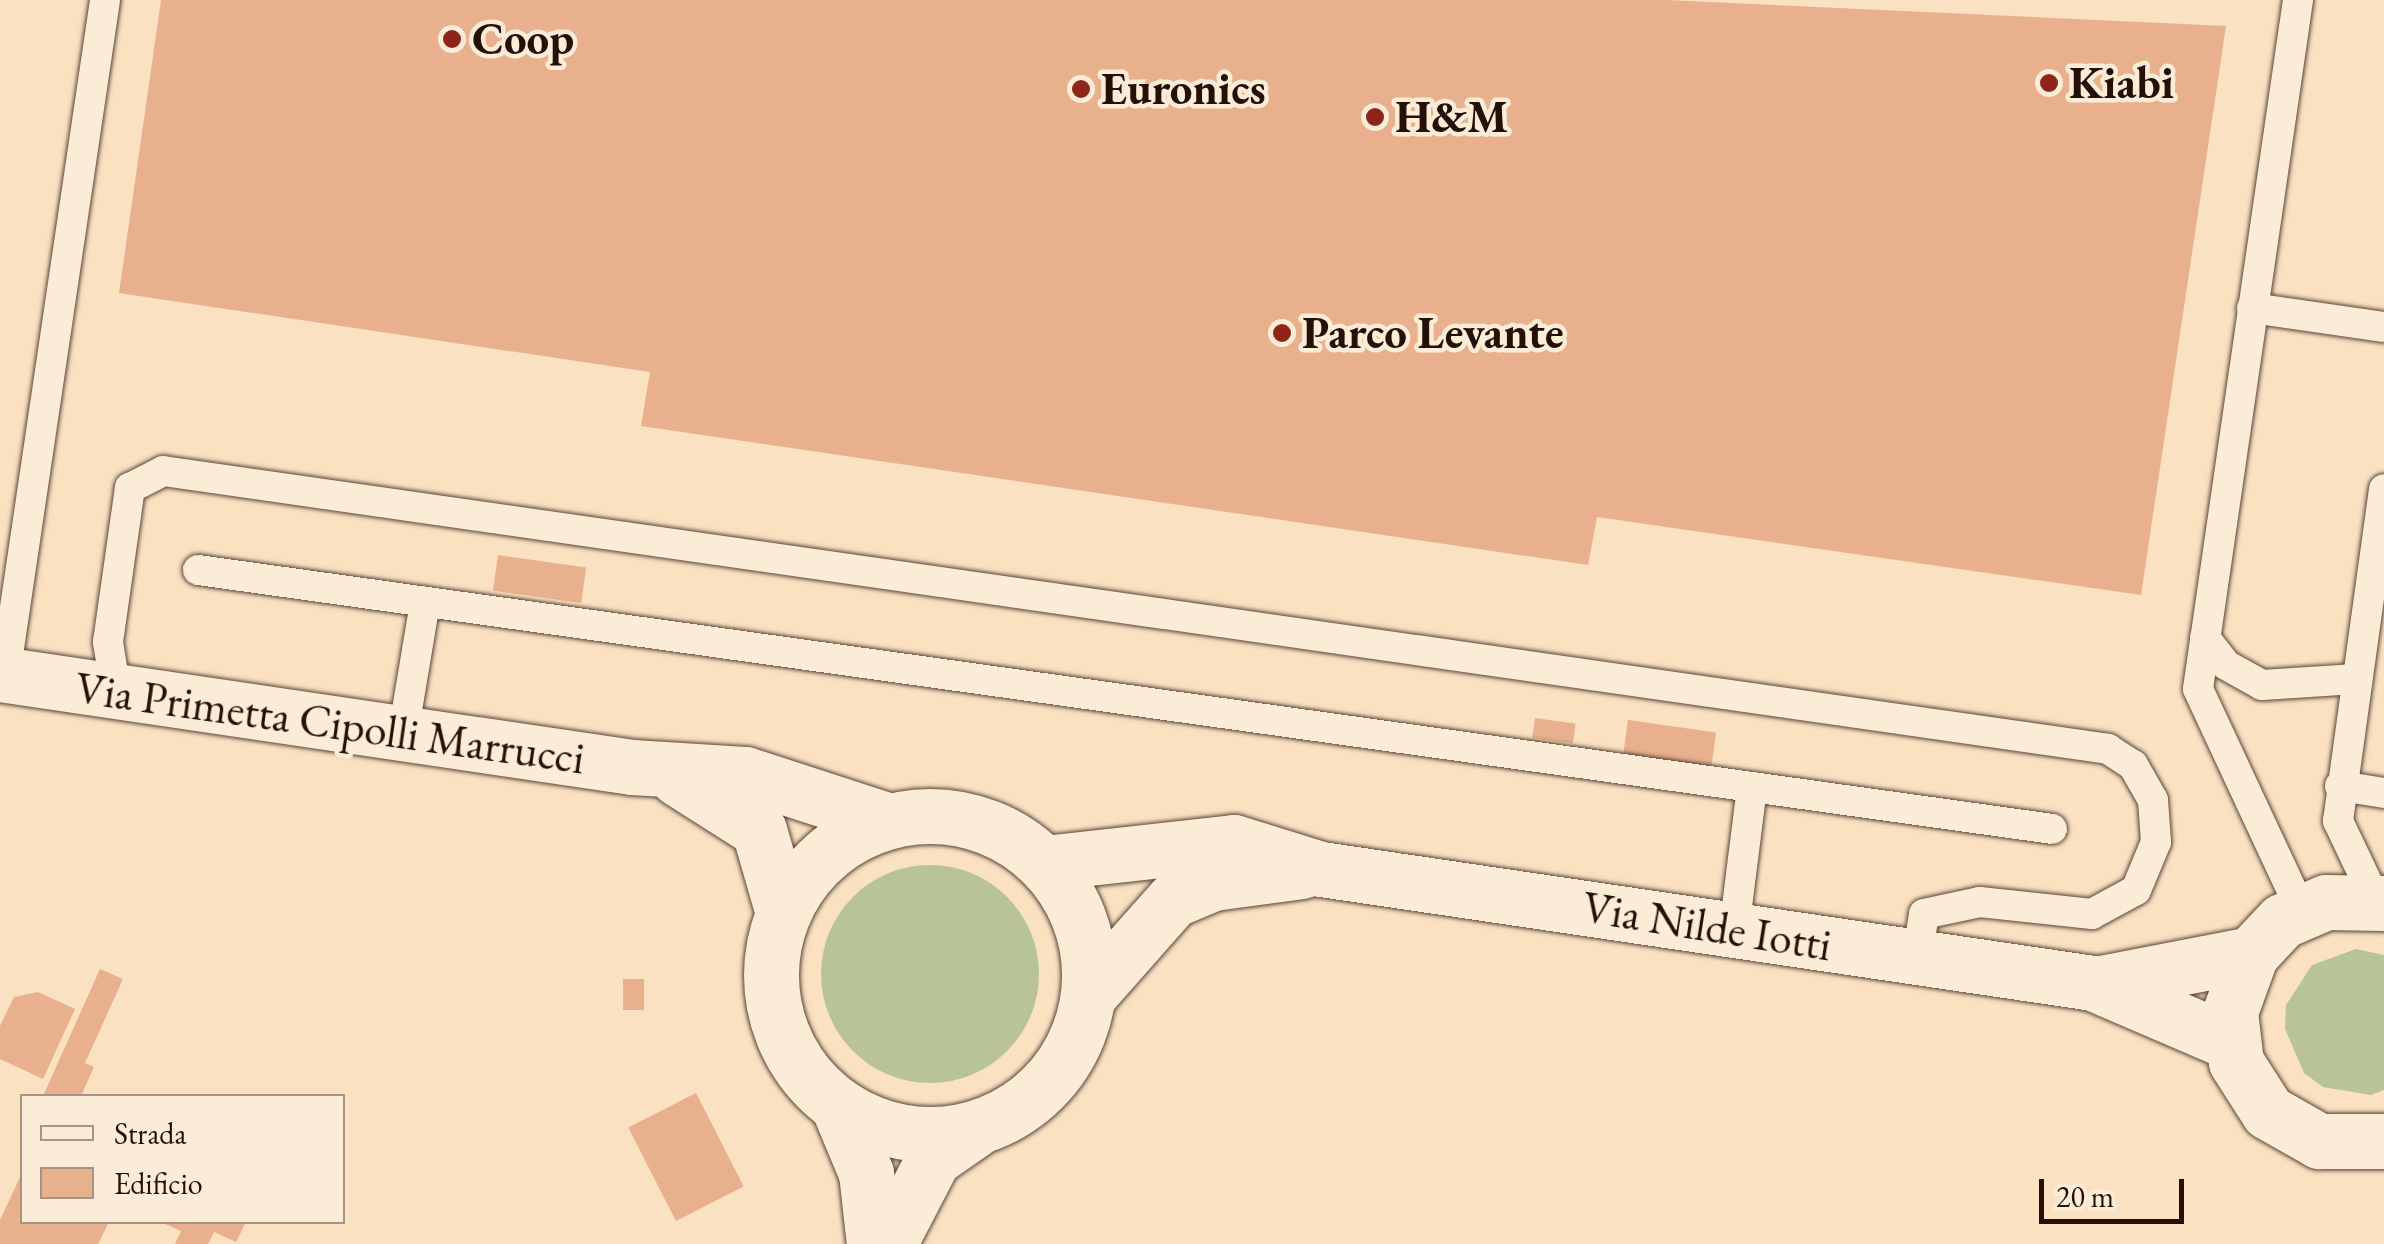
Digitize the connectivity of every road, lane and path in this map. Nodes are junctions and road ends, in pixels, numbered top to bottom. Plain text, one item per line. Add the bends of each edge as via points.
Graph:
1 (105, 0) edge
2 (2298, 0) edge
3 (2252, 308) junction
4 (2384, 327) edge
5 (2384, 489) edge
6 (198, 570) dead end
7 (425, 602) junction
8 (2206, 638) junction
9 (3, 674) edge
10 (2356, 679) junction
11 (116, 692) junction
12 (402, 734) junction
13 (661, 770) junction
14 (2340, 786) junction
15 (1752, 787) junction
16 (2384, 793) edge
17 (890, 820) junction
18 (2052, 829) dead end
19 (1044, 863) junction
20 (1321, 869) junction
21 (2380, 902) edge
22 (2301, 910) junction
23 (783, 912) junction
24 (1734, 930) junction
25 (2250, 954) junction
26 (1917, 958) junction
27 (2093, 984) junction
28 (1088, 996) junction
29 (2232, 1043) junction
30 (838, 1106) junction
31 (983, 1125) junction
32 (2384, 1141) edge
33 (874, 1244) edge
34 (890, 1244) edge

1 - 9 lane
2 - 3 lane
3 - 4 lane
3 - 8 lane
5 - 10 lane
6 - 7 lane
7 - 12 lane
7 - 15 lane
8 - 10 lane via 2226,665 2262,685
8 - 22 lane via 2203,713
9 - 11 street, Via Primetta Cipolli Marrucci
10 - 14 lane
11 - 12 street, Via Primetta Cipolli Marrucci
11 - 26 lane via 108,642 130,488 162,471 2108,749 2133,765 2152,800 2156,842 2136,890 2092,914 1980,902 1924,914
12 - 13 street, Via Primetta Cipolli Marrucci
13 - 17 street, Via Primetta Cipolli Marrucci via 744,774
13 - 23 street, Via Primetta Cipolli Marrucci via 752,822
14 - 16 lane
14 - 21 lane via 2338,822
15 - 18 lane
15 - 24 lane
17 - 19 street via 975,822
17 - 23 street via 817,863
19 - 20 street, Via Nilde Iotti via 1207,840
19 - 28 street via 1080,920
20 - 24 street, Via Nilde Iotti
20 - 28 street, Via Nilde Iotti via 1193,889 1151,918
21 - 22 street
22 - 25 street
23 - 30 street via 768,978 777,1020 806,1077
24 - 26 street, Via Nilde Iotti
25 - 27 street, Via Nilde Iotti
25 - 29 street via 2232,996
26 - 27 street, Via Nilde Iotti
27 - 29 street, Via Nilde Iotti
28 - 31 street via 1054,1076
29 - 32 street via 2255,1097 2284,1124 2338,1145
30 - 31 street via 909,1134
30 - 33 street via 866,1173
31 - 34 street via 934,1159

